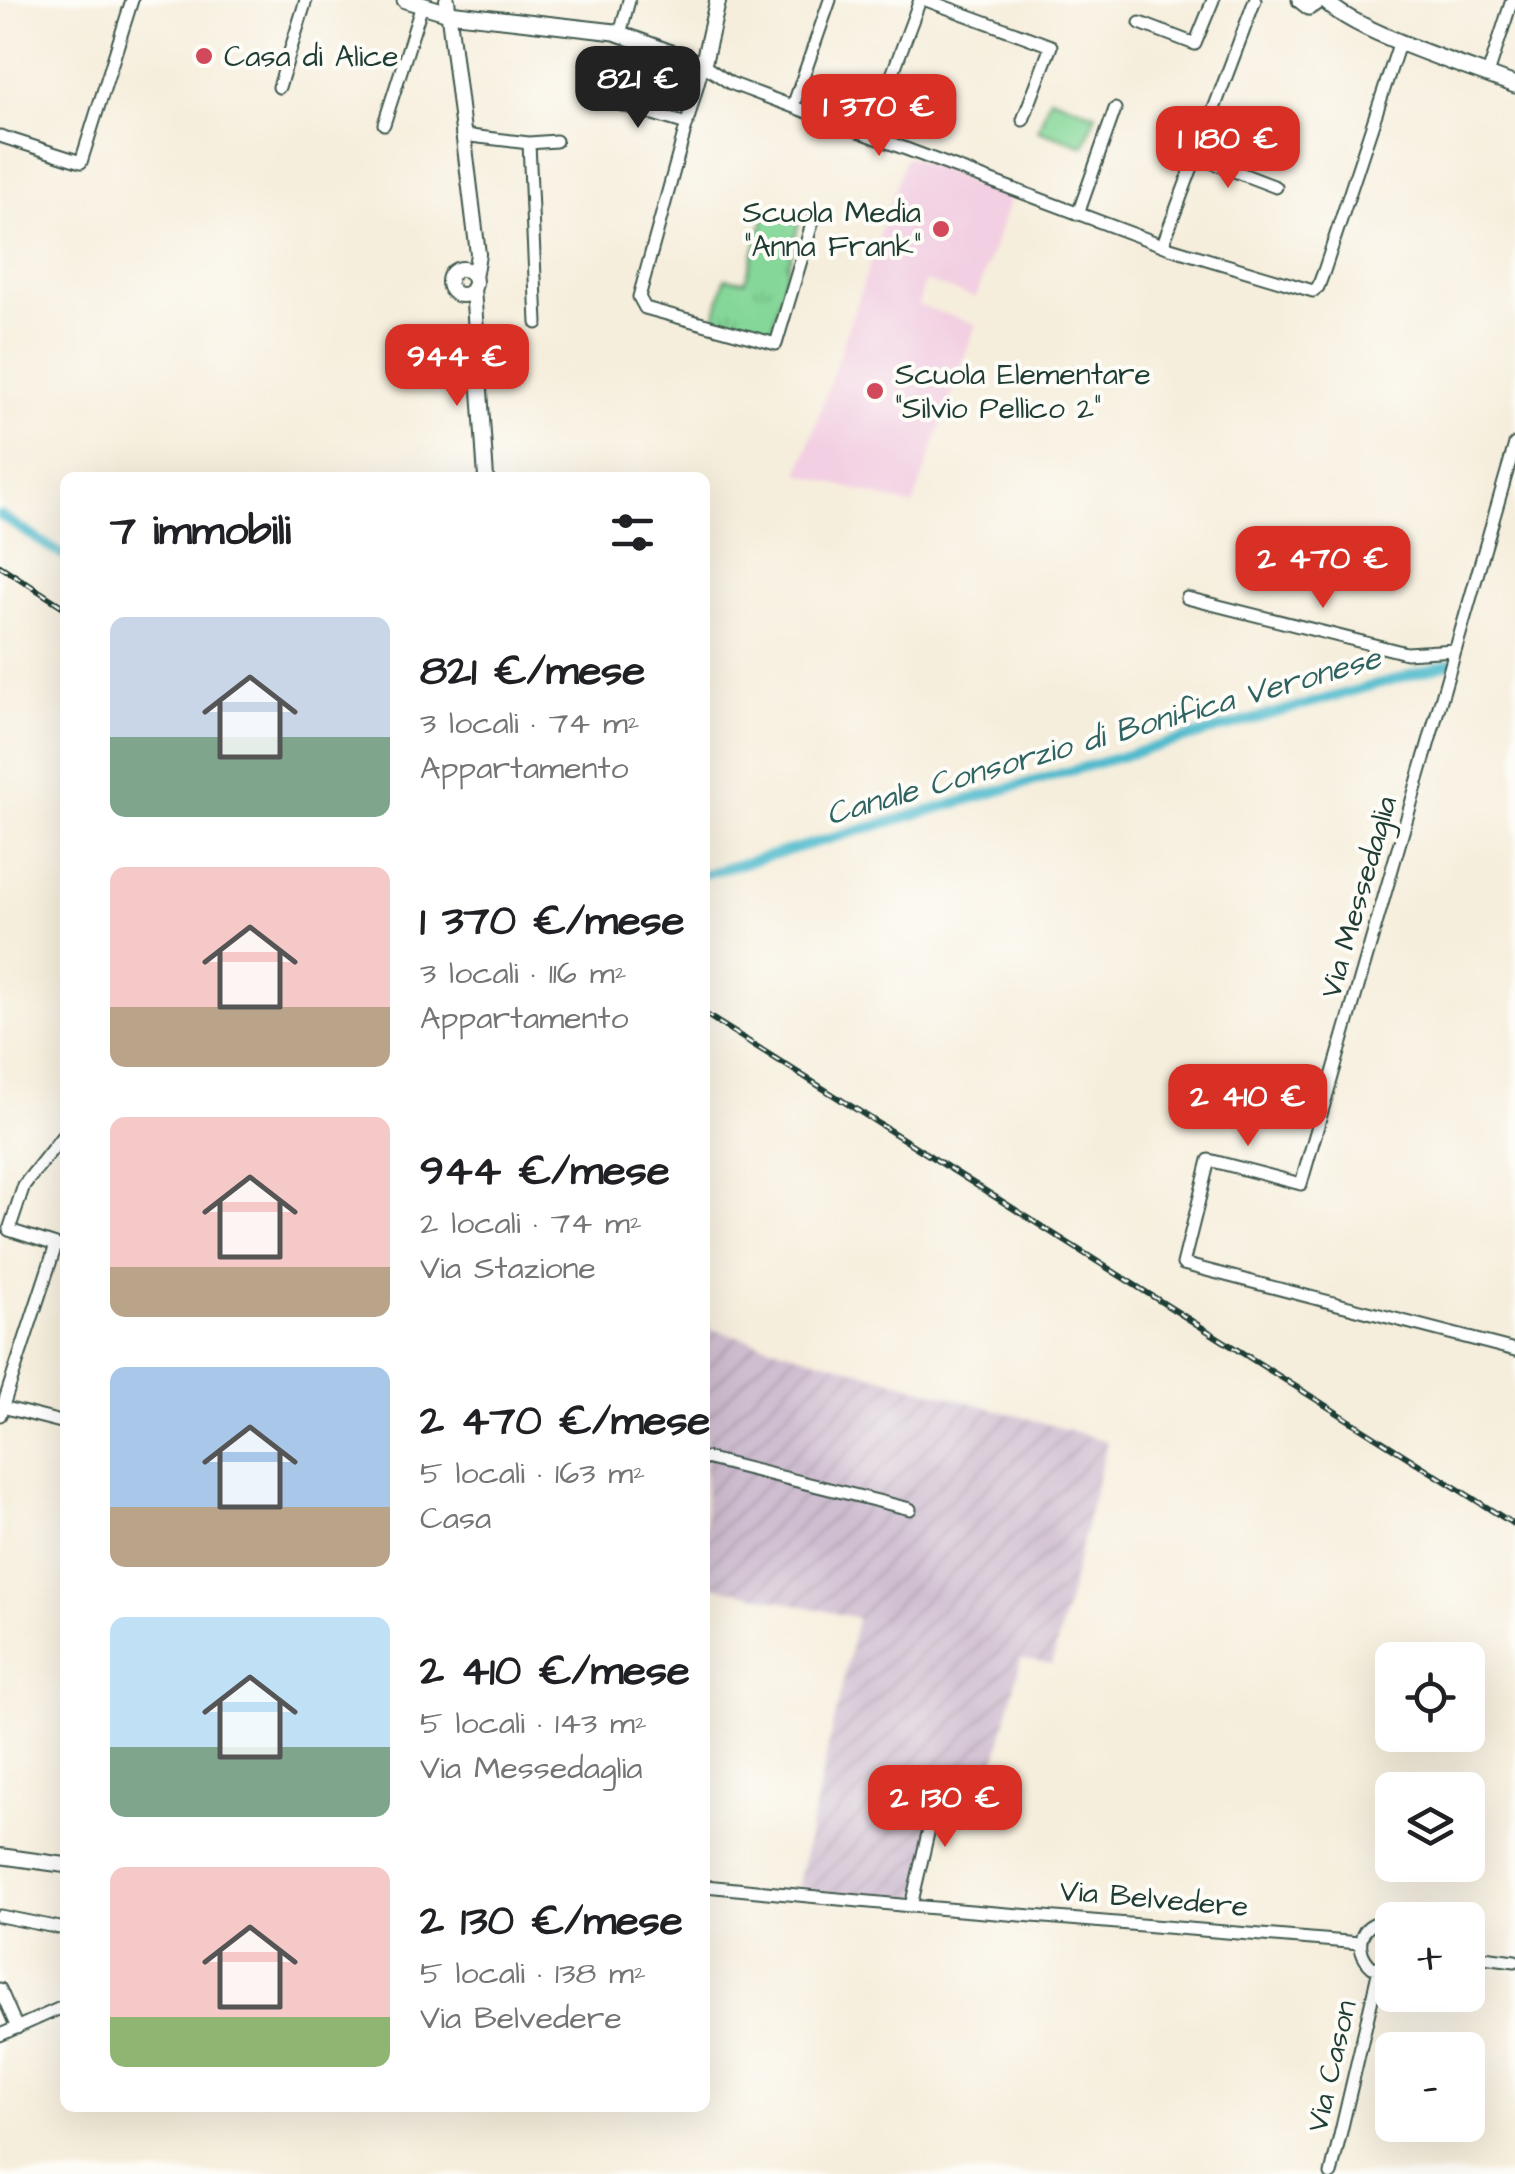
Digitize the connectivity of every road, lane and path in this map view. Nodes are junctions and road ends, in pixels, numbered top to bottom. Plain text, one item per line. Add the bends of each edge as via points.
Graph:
1 (132, 0) edge
2 (306, 0) edge
3 (405, 0) edge
4 (629, 0) edge
5 (718, 0) edge
6 (830, 0) edge
7 (923, 0) edge
8 (1212, 0) edge
9 (1255, 0) edge
10 (1512, 0) edge
11 (1309, 1) edge
12 (422, 5) junction
13 (448, 6) edge
14 (1140, 23) dead end
15 (620, 34) junction
16 (1400, 41) junction
17 (703, 64) junction
18 (1488, 74) junction
19 (1515, 85) edge
20 (279, 87) dead end
21 (602, 99) dead end
22 (793, 106) junction
23 (1115, 109) dead end
24 (1024, 120) dead end
25 (384, 124) dead end
26 (686, 124) junction
27 (870, 134) junction
28 (462, 135) junction
29 (0, 136) edge
30 (556, 141) dead end
31 (529, 143) junction
32 (1195, 156) junction
33 (1276, 187) dead end
34 (1078, 214) junction
35 (814, 217) dead end
36 (475, 230) junction
37 (1163, 244) junction
38 (457, 270) junction
39 (474, 283) junction
40 (458, 295) junction
41 (537, 322) dead end
42 (476, 336) junction
43 (1515, 444) edge
44 (486, 472) edge
45 (1188, 598) dead end
46 (1455, 650) junction
47 (60, 1140) edge
48 (60, 1247) edge
49 (1515, 1350) edge
50 (1, 1411) edge
51 (60, 1423) edge
52 (710, 1459) edge
53 (910, 1509) dead end
54 (980, 1796) dead end
55 (0, 1856) edge
56 (60, 1864) edge
57 (710, 1886) edge
58 (911, 1906) junction
59 (0, 1916) edge
60 (1375, 1923) edge
61 (60, 1927) edge
62 (1360, 1943) junction
63 (1485, 1958) edge
64 (1515, 1962) edge
65 (1375, 1967) edge
66 (1375, 1982) edge
67 (0, 1989) edge
68 (60, 2008) edge
69 (16, 2028) junction
70 (0, 2035) edge
71 (1331, 2174) edge

1 - 29 street via 82,162
2 - 20 street
3 - 12 main road
4 - 15 street
5 - 17 main road
6 - 22 street
7 - 24 street via 1051,46
7 - 27 street
8 - 14 street via 1196,44
9 - 32 street
10 - 18 street
11 - 16 main road
12 - 13 main road
12 - 25 street
13 - 15 main road
13 - 28 street
15 - 17 main road
16 - 18 main road
16 - 37 street via 1318,287 1306,290
17 - 22 street via 730,83
17 - 26 street
18 - 19 main road
21 - 26 street
22 - 27 street
23 - 34 street
26 - 35 street via 639,297 645,308 776,344
27 - 34 street
28 - 31 street
28 - 36 street
30 - 31 street
31 - 41 street
32 - 33 street
32 - 37 street
34 - 37 street
36 - 38 street
36 - 39 street
38 - 39 street via 466,269
38 - 40 street via 448,280
39 - 40 street
39 - 42 street
40 - 42 street
42 - 44 street
43 - 46 street, Via Messedaglia
45 - 46 street via 1406,653
46 - 49 street, Via Messedaglia via 1301,1184 1209,1160 1183,1264
47 - 48 street via 24,1184 9,1230
48 - 50 street
50 - 51 street
52 - 53 street
54 - 58 street via 939,1786
55 - 56 street
57 - 58 street, Via Belvedere
58 - 62 street, Via Belvedere
59 - 61 street
60 - 62 street
62 - 65 street
63 - 64 street
66 - 71 street, Via Cason
67 - 69 street
68 - 69 street
69 - 70 street

